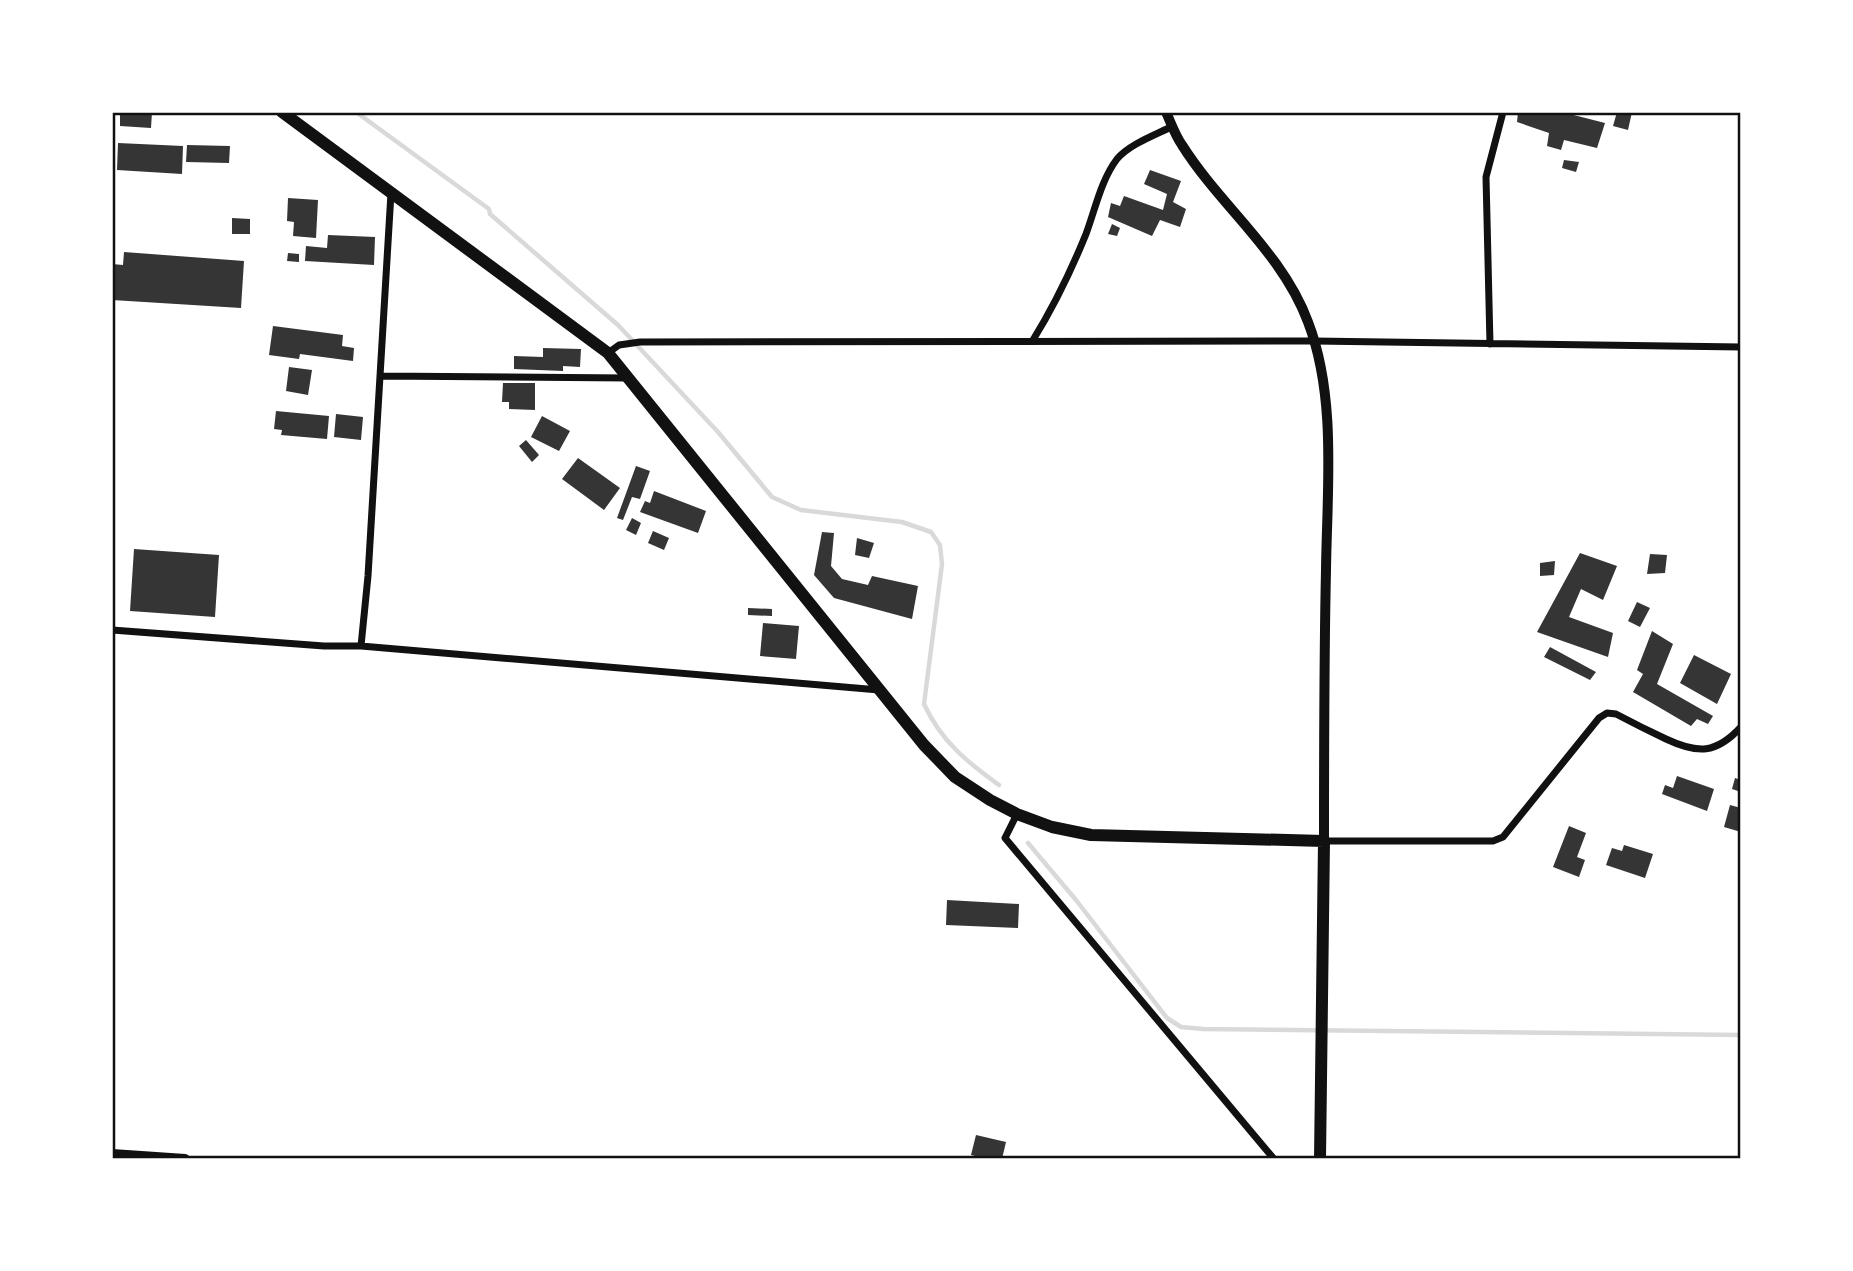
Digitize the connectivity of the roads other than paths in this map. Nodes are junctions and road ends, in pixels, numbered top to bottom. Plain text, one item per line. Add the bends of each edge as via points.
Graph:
1 (282, 112) edge
2 (1166, 112) edge
3 (1503, 112) edge
4 (1173, 126) junction
5 (391, 192) junction
6 (1033, 340) junction
7 (1314, 341) junction
8 (1490, 344) junction
9 (1741, 347) edge
10 (608, 353) junction
11 (380, 376) junction
12 (628, 377) junction
13 (112, 630) edge
14 (361, 646) junction
15 (879, 690) junction
16 (1741, 727) edge
17 (1017, 814) junction
18 (1324, 841) junction
19 (112, 1154) edge
20 (185, 1159) edge
21 (1274, 1159) edge
22 (1320, 1159) edge

1 - 5 main road
2 - 4 street
3 - 8 street via 1486,177
4 - 6 street via 1118,159 1055,305
4 - 7 street via 1181,145 1293,287
5 - 10 main road
5 - 11 street
6 - 7 street
6 - 10 street via 640,342 619,345
7 - 8 street
7 - 18 street via 1328,438
8 - 9 street
10 - 12 main road
11 - 12 street
11 - 14 street
12 - 15 main road
13 - 14 street
14 - 15 street
15 - 17 main road via 955,778
16 - 18 street via 1722,744 1692,749 1607,713 1503,837 1493,841
17 - 18 main road via 1091,835
17 - 21 street via 1005,838
18 - 22 main road
19 - 20 street

